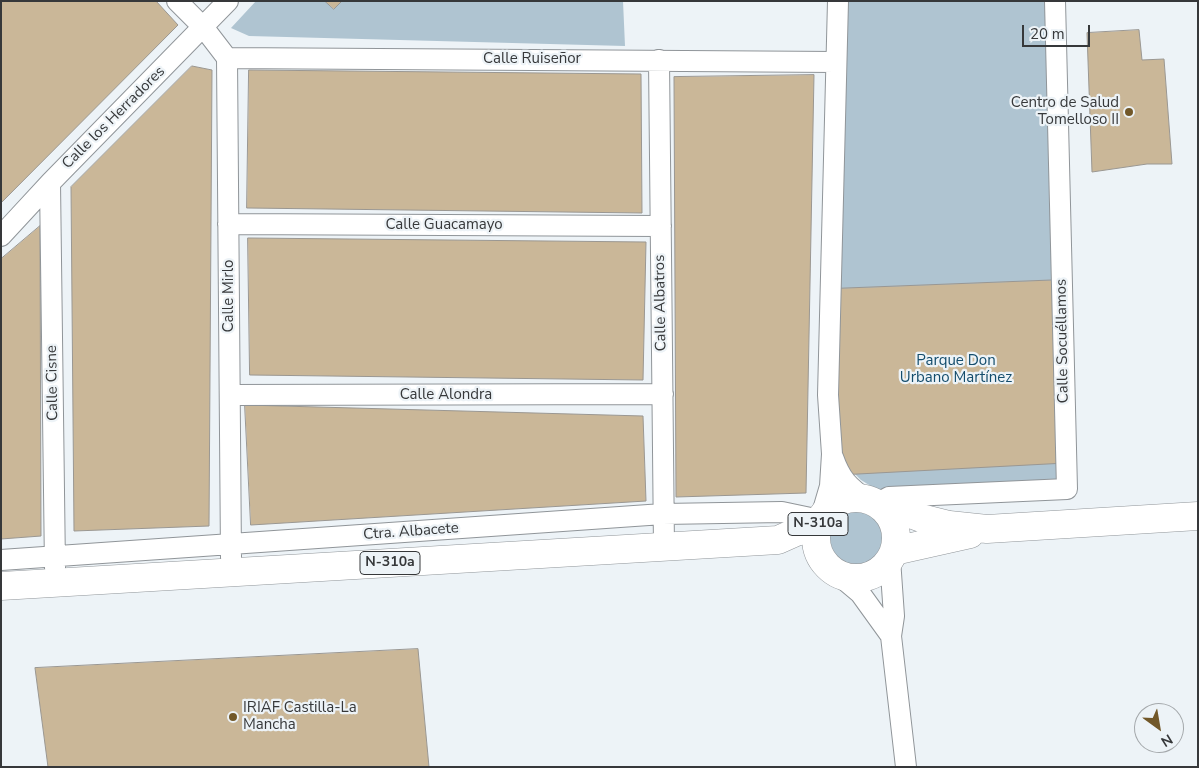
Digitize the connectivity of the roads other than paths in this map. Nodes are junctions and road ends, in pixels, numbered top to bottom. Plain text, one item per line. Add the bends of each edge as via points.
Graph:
1 (177, 1) edge
2 (228, 1) edge
3 (838, 1) edge
4 (1055, 1) edge
5 (204, 28) junction
6 (227, 58) junction
7 (659, 60) junction
8 (836, 62) junction
9 (50, 183) junction
10 (228, 224) junction
11 (660, 226) junction
12 (1, 236) edge
13 (662, 394) junction
14 (230, 395) junction
15 (832, 454) junction
16 (875, 503) junction
17 (663, 514) junction
18 (1198, 516) edge
19 (819, 523) junction
20 (988, 530) junction
21 (778, 540) junction
22 (231, 544) junction
23 (664, 547) junction
24 (892, 555) junction
25 (1, 560) edge
26 (56, 569) junction
27 (831, 569) junction
28 (231, 572) junction
29 (1, 586) edge
30 (891, 636) junction
31 (906, 767) edge

1 - 5 street
2 - 5 street, Calle los Herradores
3 - 8 street
4 - 16 street, Calle Socuéllamos via 1067,489 889,498
5 - 6 street
5 - 9 street, Calle los Herradores
6 - 7 street, Calle Ruiseñor
6 - 10 street, Calle Mirlo
7 - 8 street, Calle Ruiseñor
7 - 11 street, Calle Albatros
8 - 15 street via 828,395
9 - 12 street, Calle los Herradores
9 - 26 street, Calle Cisne
10 - 11 street, Calle Guacamayo
10 - 14 street, Calle Mirlo
11 - 13 street, Calle Albatros
13 - 14 street, Calle Alondra
13 - 17 street, Calle Albatros
14 - 22 street, Calle Mirlo
15 - 16 street via 839,474 851,488
15 - 19 street via 830,486
16 - 19 highway, N-310a via 858,497 841,500 829,508
16 - 20 highway, N-310a via 949,525
16 - 24 highway via 886,510 893,522 896,537
17 - 19 street, Ctra. Albacete via 782,512
17 - 22 street, Ctra. Albacete
17 - 23 street, Calle Albatros
18 - 20 highway, N-310a
19 - 21 highway, N-310a
19 - 27 highway, N-310a via 817,549
20 - 24 highway, N-310a
21 - 23 highway, N-310a
21 - 27 highway, N-310a
22 - 26 street, Ctra. Albacete
22 - 28 street, Calle Mirlo
23 - 28 highway, N-310a
24 - 27 highway, N-310a via 881,569 863,577 848,577
24 - 30 street via 894,616
25 - 26 street, Ctra. Albacete
26 - 28 highway, N-310a
26 - 29 highway, N-310a
27 - 30 street via 860,593
30 - 31 street

